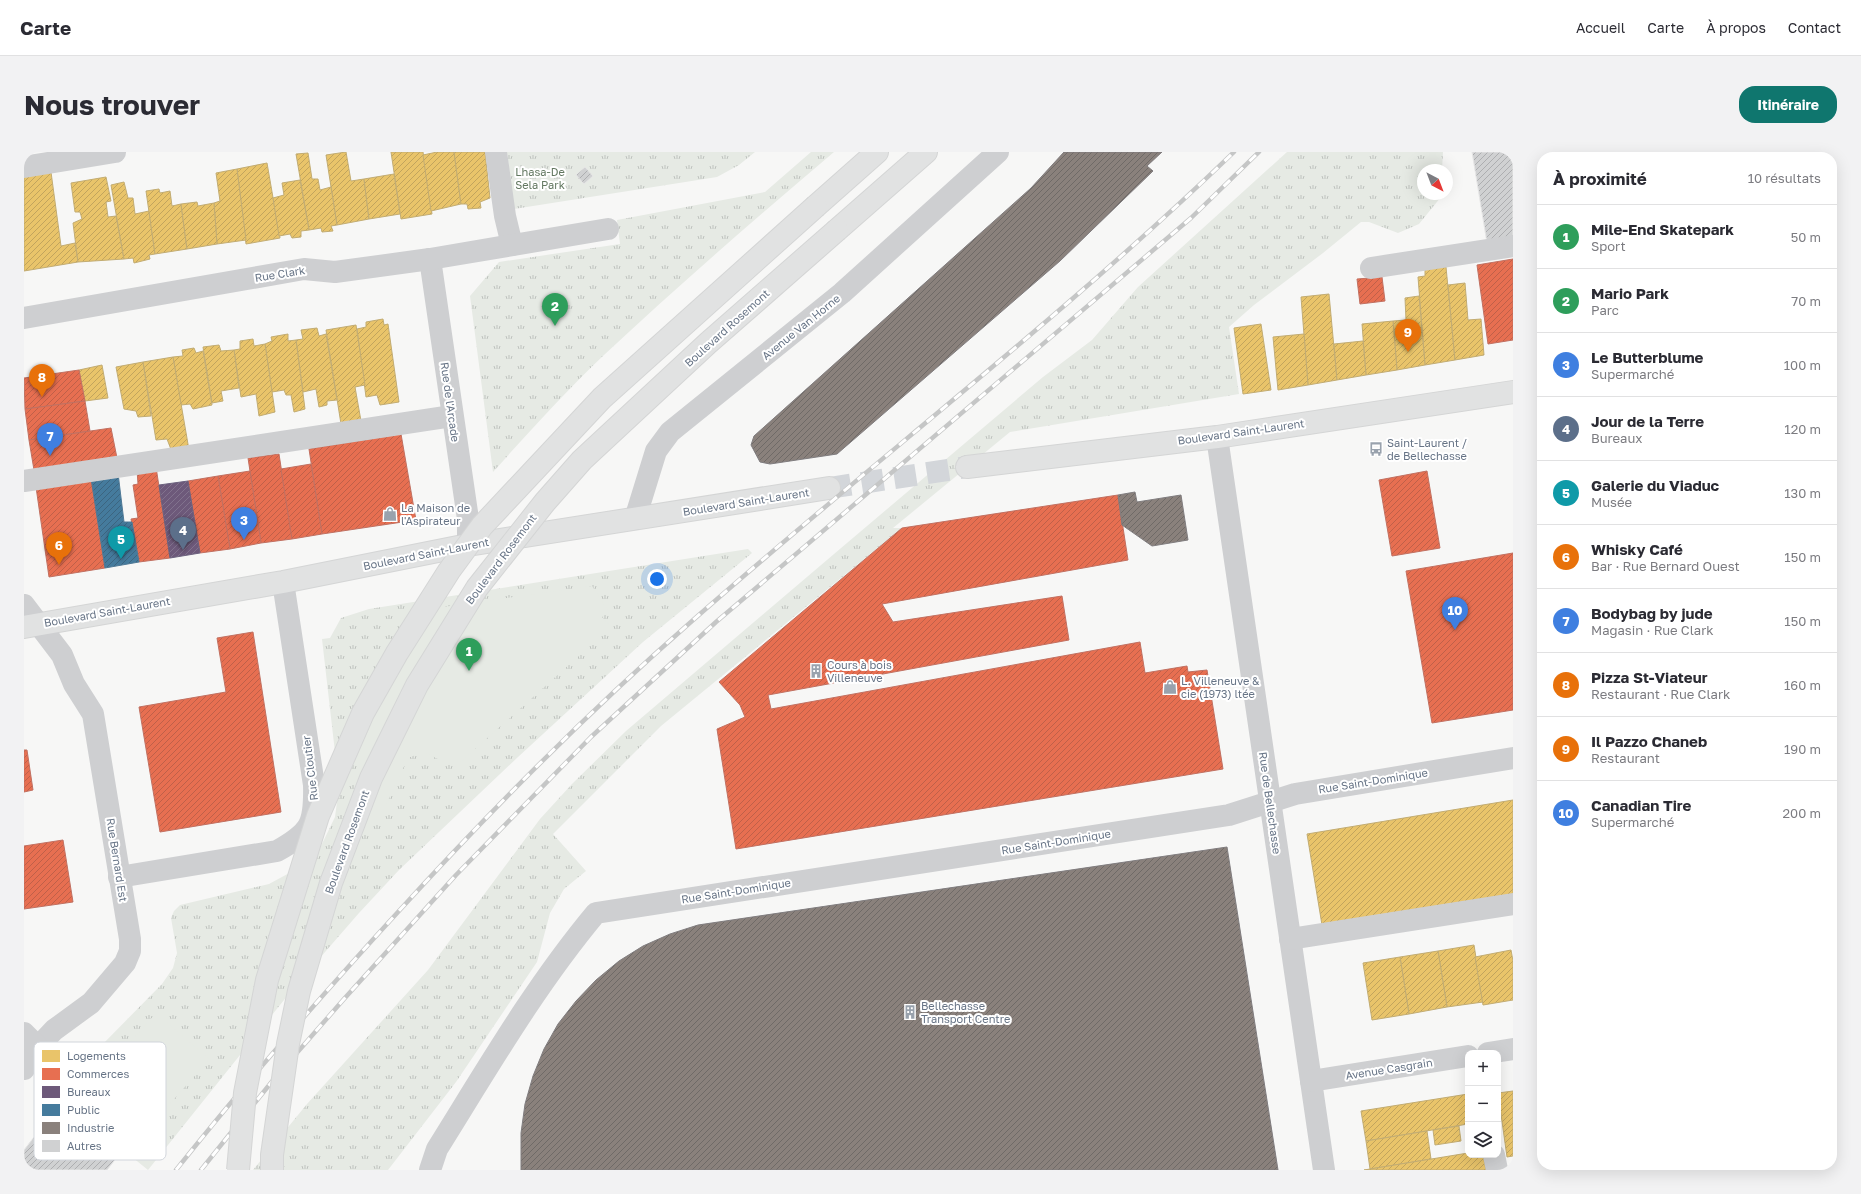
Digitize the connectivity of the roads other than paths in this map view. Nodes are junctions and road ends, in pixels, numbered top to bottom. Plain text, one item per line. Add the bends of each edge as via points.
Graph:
1 (115, 152) edge
2 (496, 152) edge
3 (877, 152) edge
4 (926, 152) edge
5 (998, 152) edge
6 (24, 167) edge
7 (608, 228) dead end
8 (512, 245) junction
9 (1513, 246) edge
10 (430, 259) junction
11 (1371, 268) dead end
12 (24, 318) edge
13 (1513, 392) edge
14 (452, 416) junction
15 (1217, 437) junction
16 (967, 467) tunnel mouth
17 (24, 481) edge
18 (829, 488) tunnel mouth
19 (635, 520) junction
20 (468, 546) junction
21 (282, 582) junction
22 (24, 605) edge
23 (32, 625) edge
24 (1513, 758) edge
25 (1262, 805) junction
26 (119, 877) junction
27 (1513, 904) edge
28 (1290, 939) junction
29 (31, 1040) edge
30 (1513, 1049) edge
31 (1501, 1051) edge
32 (1465, 1056) edge
33 (24, 1069) edge
34 (1311, 1081) junction
35 (1495, 1158) edge
36 (238, 1170) edge
37 (272, 1170) edge
38 (430, 1170) edge
39 (1324, 1170) edge
40 (1497, 1170) edge

1 - 6 street
2 - 8 street
3 - 36 main road, bridge via 602,398 482,526 449,571 397,653 363,713 318,816 267,980 246,1093
4 - 37 main road, Boulevard Rosemont, bridge via 708,343 582,460 477,588 418,685 371,778 331,883 297,998 288,1044
5 - 19 street, Avenue Van Horne via 842,293 670,432 656,451
7 - 8 street, Rue Clark
8 - 10 street, Rue Clark
9 - 11 street
10 - 12 street, Rue Clark via 335,272 304,269
10 - 14 street, Rue de l'Arcade
13 - 15 main road, Boulevard Saint-Laurent
14 - 17 street
14 - 20 street, Rue de l'Arcade via 468,519
15 - 16 main road, Boulevard Saint-Laurent
15 - 25 street, Rue de Bellechasse
18 - 19 main road, Boulevard Saint-Laurent
19 - 20 main road, Boulevard Saint-Laurent
20 - 21 main road, Boulevard Saint-Laurent
21 - 23 main road, Boulevard Saint-Laurent
21 - 26 street, Rue Cloutier via 314,785 315,808 309,826 297,840 277,851
22 - 23 street, Rue Bernard Est
23 - 26 street, Rue Bernard Est via 62,655 74,684 92,714
24 - 25 street, Rue Saint-Dominique via 1295,794
25 - 28 street, Rue de Bellechasse
25 - 38 street, Rue Saint-Dominique via 1229,815 596,913 571,942 538,989 437,1149
26 - 29 street, Rue Bernard Est via 130,939 130,951 125,963 91,1003 54,1030
27 - 28 street
28 - 34 street, Rue de Bellechasse
29 - 33 street, Rue Bernard Est
30 - 31 street
32 - 34 street, Avenue Casgrain
34 - 39 street, Rue de Bellechasse
35 - 40 street

